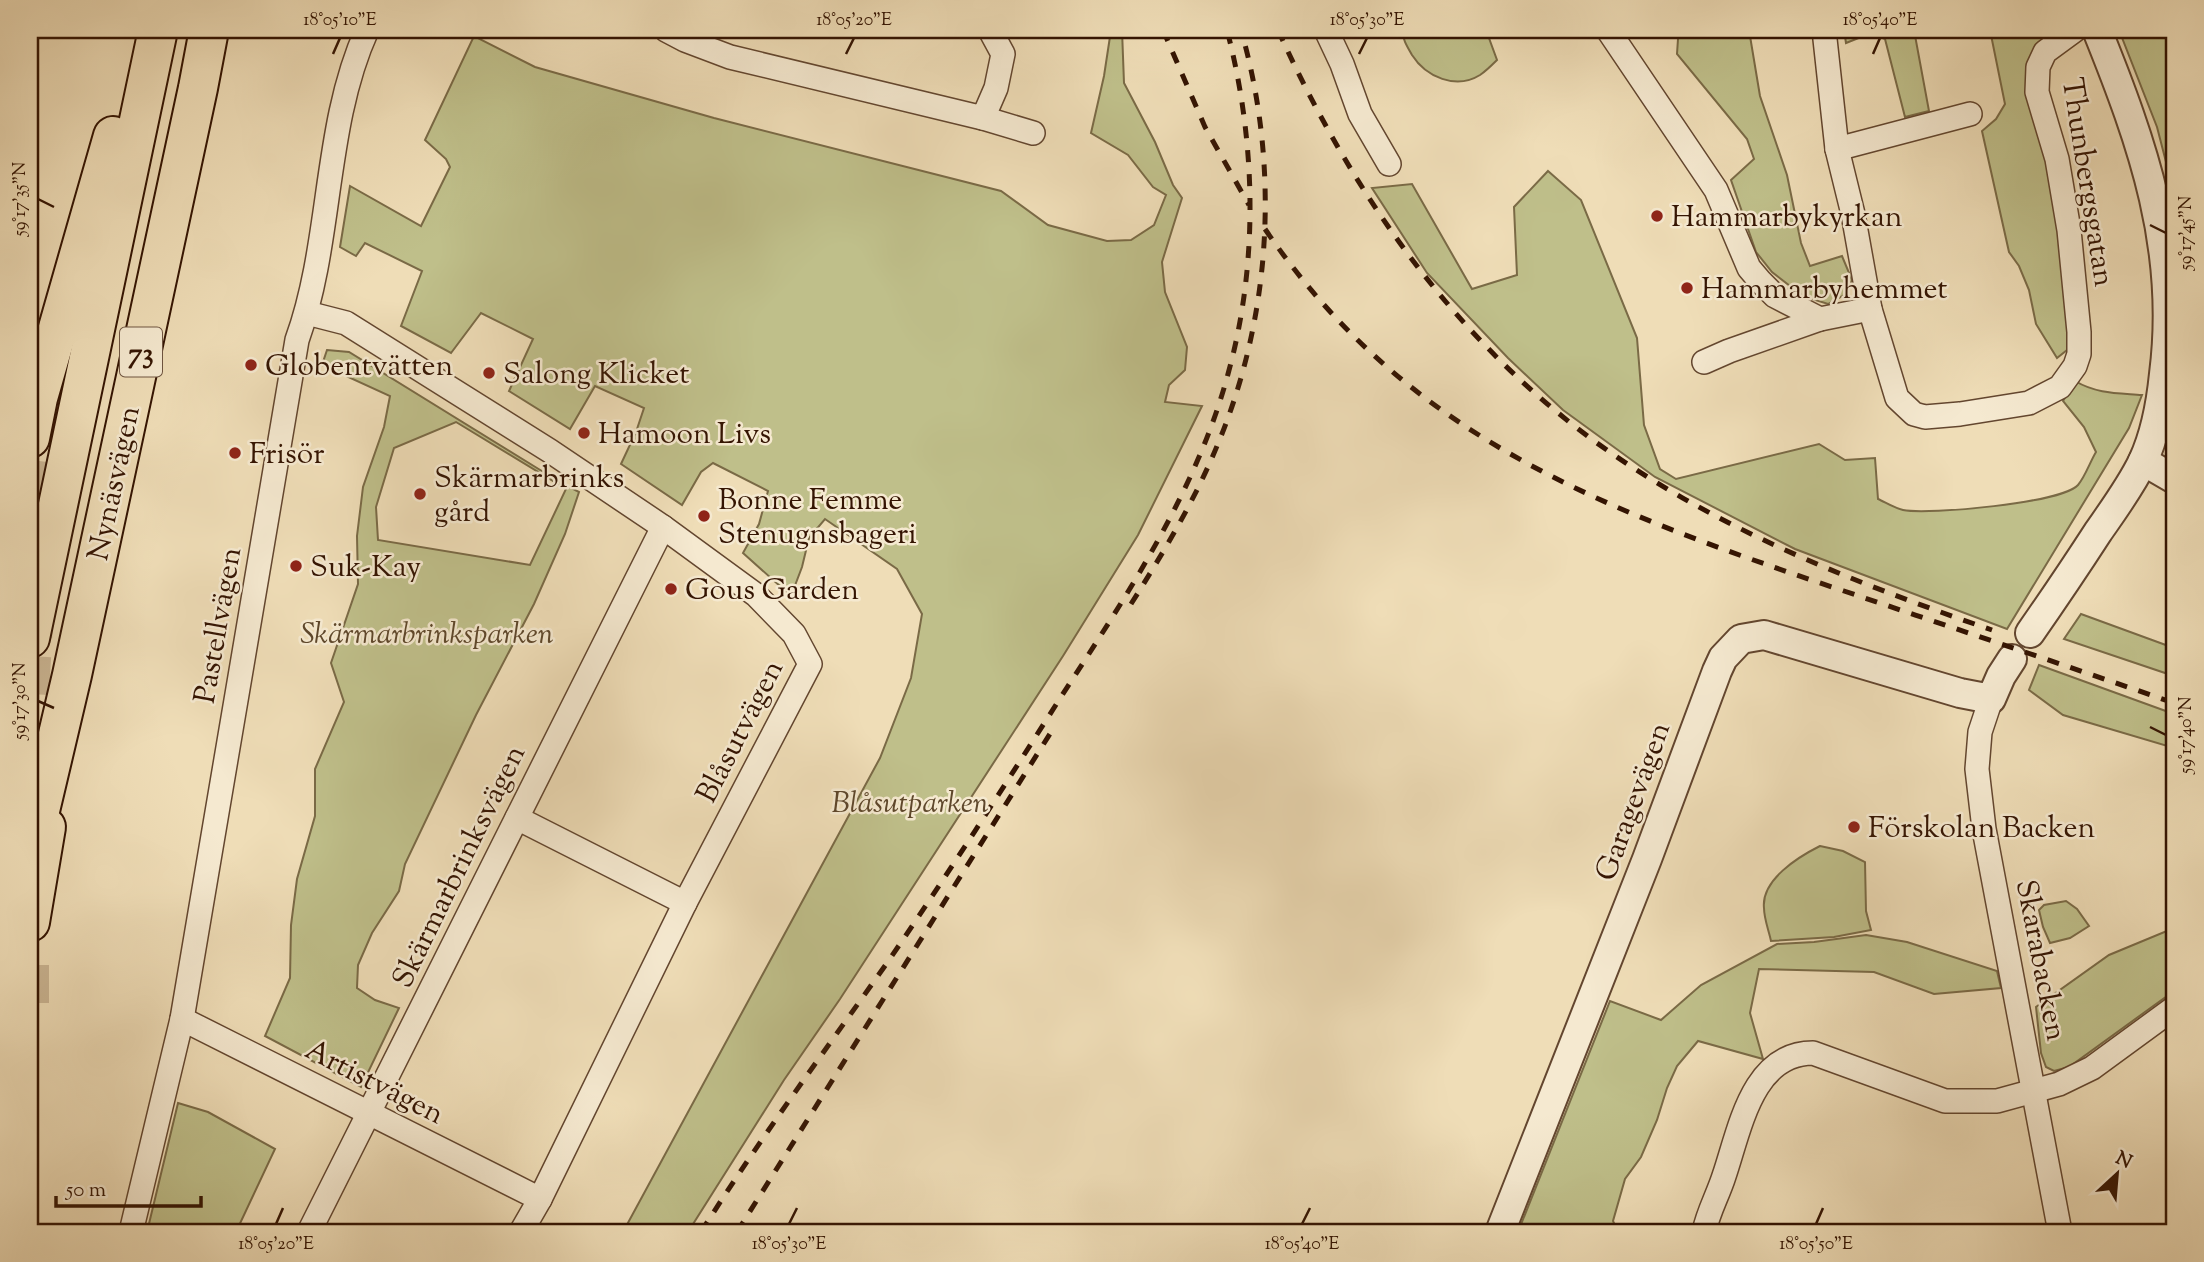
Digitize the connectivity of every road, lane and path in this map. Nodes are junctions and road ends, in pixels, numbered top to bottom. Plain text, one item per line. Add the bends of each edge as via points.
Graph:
1 (143, 30) edge
2 (158, 30) edge
3 (209, 30) edge
4 (368, 30) edge
5 (666, 30) edge
6 (990, 30) edge
7 (1326, 30) edge
8 (1608, 30) edge
9 (1824, 30) edge
10 (2075, 30) edge
11 (2097, 30) edge
12 (985, 114) junction
13 (1970, 114) dead end
14 (1033, 133) dead end
15 (1837, 149) junction
16 (1389, 164) dead end
17 (307, 309) junction
18 (1870, 309) junction
19 (1820, 319) junction
20 (1704, 362) dead end
21 (34, 387) edge
22 (30, 438) edge
23 (2143, 461) junction
24 (2174, 479) edge
25 (663, 527) junction
26 (30, 559) edge
27 (2030, 633) dead end
28 (30, 638) edge
29 (2012, 659) dead end
30 (72, 675) junction
31 (1991, 699) junction
32 (517, 818) junction
33 (30, 853) edge
34 (685, 903) junction
35 (30, 922) edge
36 (2174, 1008) edge
37 (182, 1019) junction
38 (2035, 1092) junction
39 (370, 1115) junction
40 (540, 1199) junction
41 (131, 1232) edge
42 (309, 1232) edge
43 (521, 1232) edge
44 (1500, 1232) edge
45 (1704, 1232) edge
46 (2060, 1232) edge

1 - 21 highway
2 - 28 highway, Nynäsvägen / 73
3 - 30 highway, Nynäsvägen / 73
4 - 17 street, Pastellvägen via 358,52 333,155
5 - 12 street via 730,57
6 - 12 street via 1003,54
7 - 16 street via 1360,114
8 - 19 street via 1716,190 1749,268 1775,296
9 - 15 street, Thunbergsgatan
10 - 18 street, Thunbergsgatan via 2045,52 2038,67 2037,92 2057,159 2077,290 2079,354 2060,387 2029,403 1948,416 1914,414 1897,398
11 - 23 street via 2151,177 2166,266 2168,343 2156,426
12 - 14 street
13 - 15 street
15 - 18 street, Thunbergsgatan
17 - 25 street, Blåsutvägen via 346,323
17 - 37 street, Pastellvägen via 297,340
18 - 19 street
19 - 20 street
21 - 22 highway
21 - 26 highway via 51,427 51,440
23 - 24 street
23 - 27 street
25 - 32 street, Skärmarbrinksvägen
25 - 34 street, Blåsutvägen via 756,595 794,634 810,664
29 - 31 street
30 - 33 highway, Nynäsvägen / 73
30 - 35 highway
31 - 38 street, Skarabacken via 1980,732 1977,769 1984,829
31 - 44 street, Garagevägen via 1764,635 1741,639 1731,649 1709,688
32 - 34 street
32 - 39 street, Skärmarbrinksvägen
34 - 40 street, Blåsutvägen
36 - 38 street via 2092,1068
37 - 39 street, Artistvägen
37 - 41 street, Pastellvägen
38 - 45 street via 1997,1101 1945,1101 1813,1053 1782,1059 1762,1078 1750,1099
38 - 46 street, Skarabacken
39 - 40 street, Artistvägen
39 - 42 street, Skärmarbrinksvägen
40 - 43 street, Blåsutvägen

